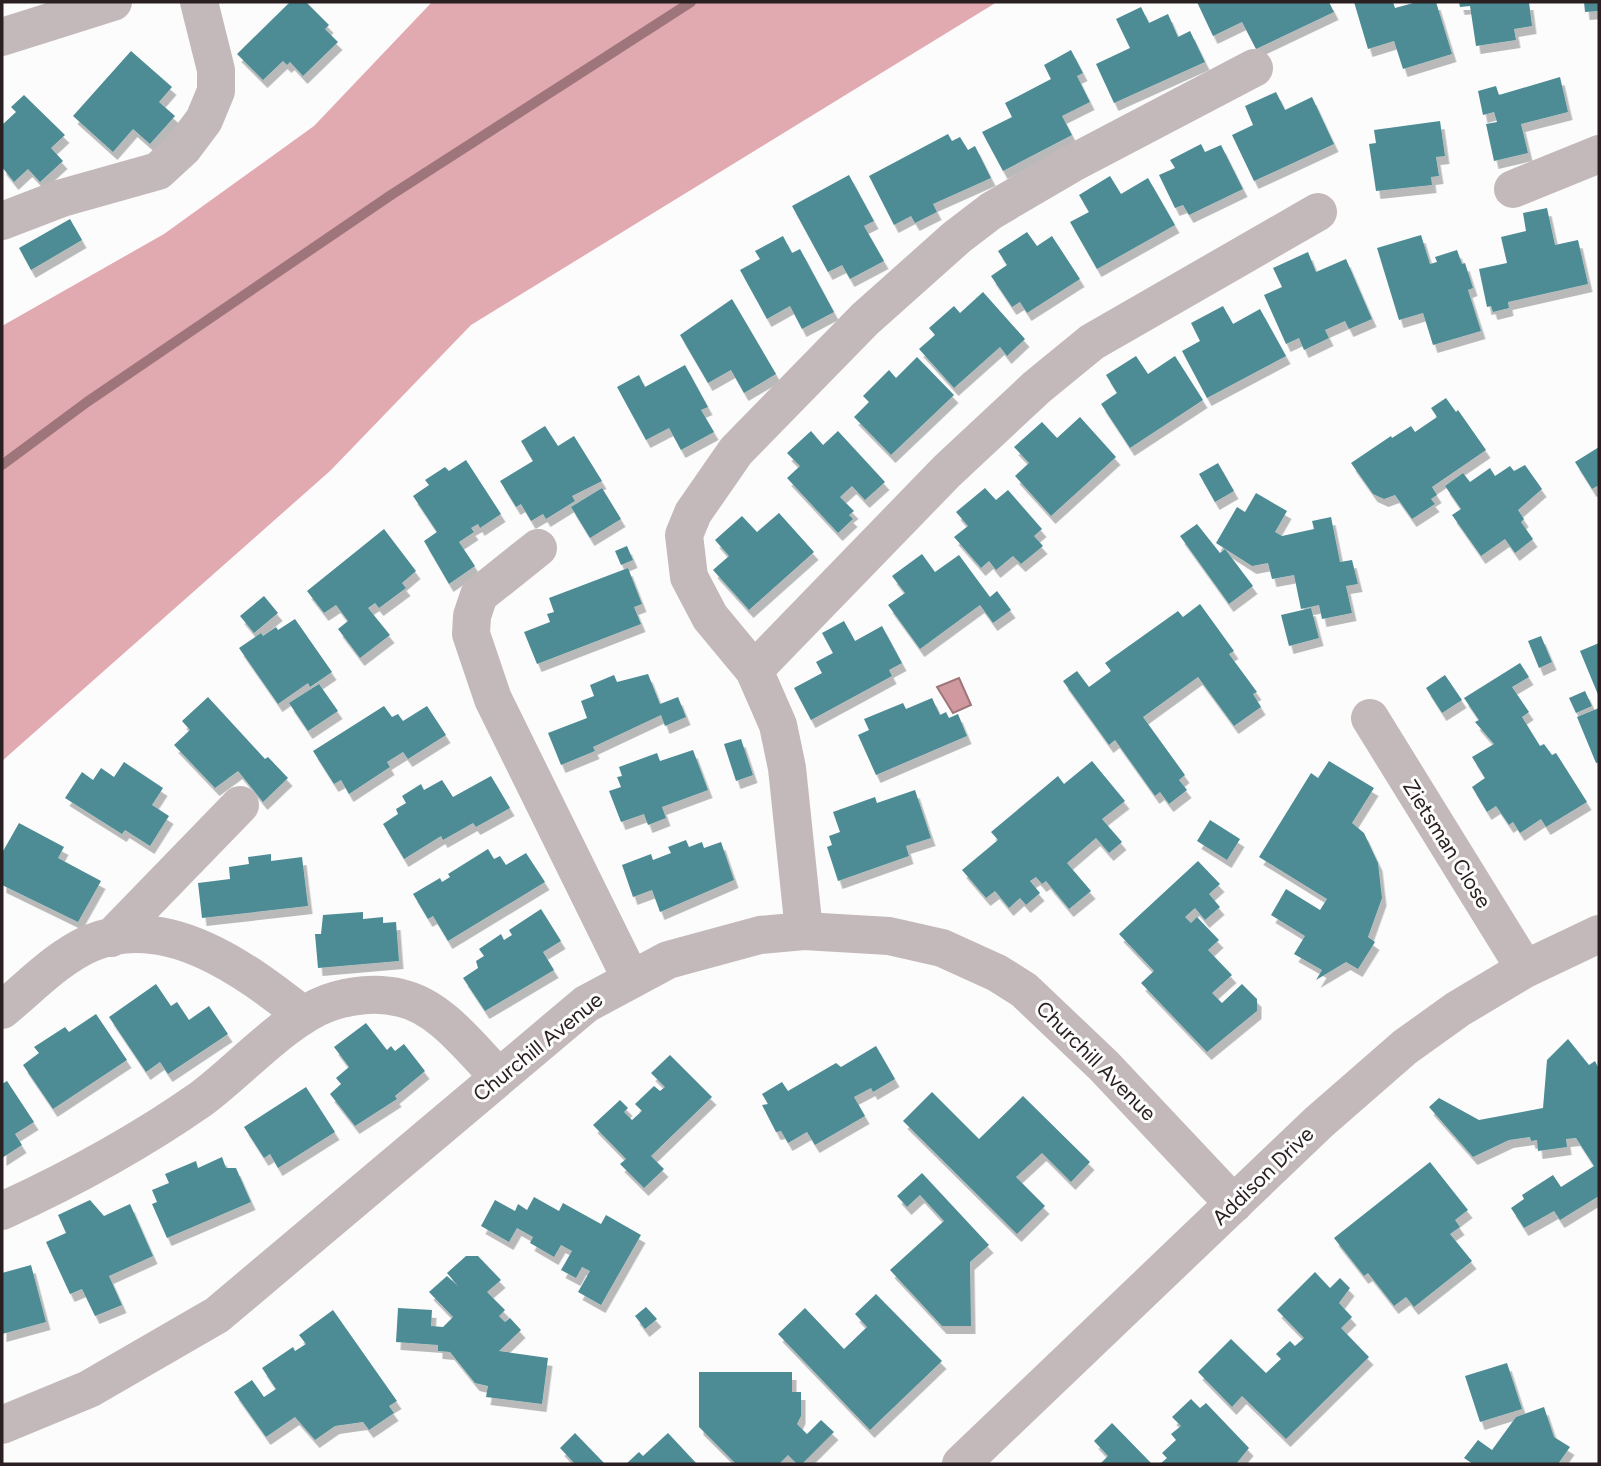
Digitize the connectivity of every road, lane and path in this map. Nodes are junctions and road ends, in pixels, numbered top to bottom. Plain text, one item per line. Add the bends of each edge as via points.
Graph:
1 (113, 2) edge
2 (199, 2) edge
3 (2, 37) edge
4 (1254, 68) dead end
5 (1599, 154) edge
6 (1513, 189) dead end
7 (1318, 212) dead end
8 (2, 221) edge
9 (538, 548) dead end
10 (754, 670) junction
11 (1370, 718) dead end
12 (240, 805) dead end
13 (804, 931) junction
14 (1599, 934) edge
15 (111, 938) junction
16 (1525, 969) junction
17 (631, 979) junction
18 (2, 1010) edge
19 (303, 1015) junction
20 (499, 1077) junction
21 (1234, 1204) junction
22 (2, 1211) edge
23 (2, 1425) edge
24 (961, 1464) edge

1 - 3 street
2 - 8 street via 216,70 216,92 204,120 183,148 158,171 62,198
4 - 10 street via 991,211 865,319 736,451 692,513 684,535 684,556 689,577 710,617
5 - 6 street
7 - 10 street via 1103,335 1046,379 947,471
9 - 17 street via 478,596 471,634 493,699
10 - 13 street via 778,725 787,768
11 - 16 street, Zietsman Close
12 - 15 street
13 - 17 street, Churchill Avenue via 704,948
13 - 21 street, Churchill Avenue via 919,942 975,962 1024,990 1104,1066
14 - 16 street, Addison Drive
15 - 18 street via 91,943 68,957
15 - 19 street via 173,940 206,949 264,984
16 - 21 street, Addison Drive via 1405,1047
17 - 20 street, Churchill Avenue via 586,1004
19 - 20 street via 354,996 403,998 426,1007
19 - 22 street via 201,1098 119,1152
20 - 23 street, Churchill Avenue via 217,1315 89,1389
21 - 24 street, Addison Drive

